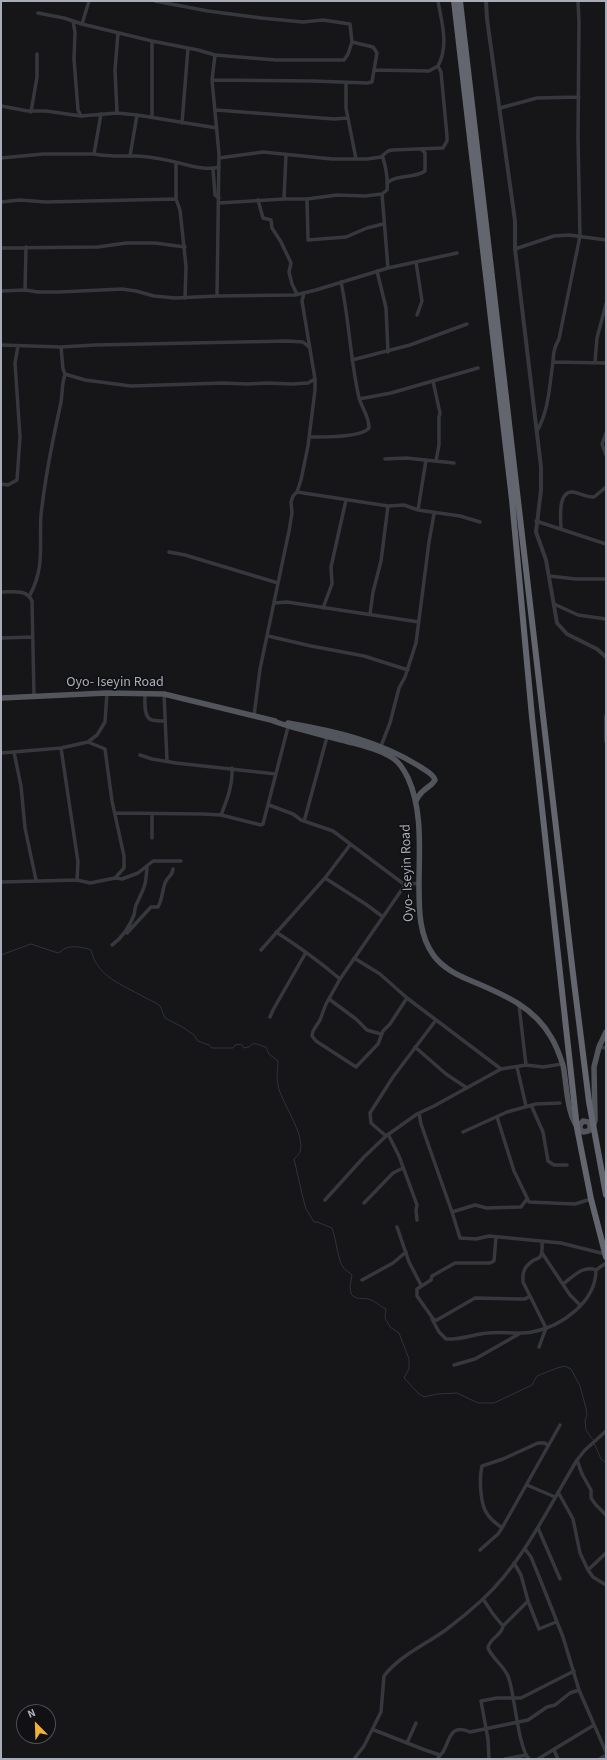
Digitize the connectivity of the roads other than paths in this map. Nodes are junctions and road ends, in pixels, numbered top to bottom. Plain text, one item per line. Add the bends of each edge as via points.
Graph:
1 (89, 1) edge
2 (155, 1) edge
3 (438, 1) edge
4 (454, 1) edge
5 (460, 1) edge
6 (486, 1) edge
7 (578, 1) edge
8 (167, 2) edge
9 (38, 13) dead end
10 (73, 21) junction
11 (82, 24) junction
12 (118, 33) junction
13 (152, 41) junction
14 (352, 42) junction
15 (188, 48) junction
16 (37, 54) dead end
17 (215, 55) junction
18 (438, 66) junction
19 (374, 70) junction
20 (212, 80) junction
21 (346, 83) junction
22 (579, 97) junction
23 (1, 106) edge
24 (500, 108) junction
25 (216, 110) junction
26 (31, 112) junction
27 (117, 113) junction
28 (102, 114) junction
29 (137, 115) junction
30 (81, 116) junction
31 (152, 117) junction
32 (348, 118) junction
33 (182, 123) junction
34 (217, 128) junction
35 (421, 149) junction
36 (94, 154) junction
37 (286, 155) junction
38 (130, 156) junction
39 (381, 157) junction
40 (1, 158) edge
41 (219, 158) junction
42 (356, 159) junction
43 (176, 163) junction
44 (219, 167) junction
45 (213, 169) junction
46 (387, 183) junction
47 (382, 194) junction
48 (218, 198) junction
49 (176, 199) junction
50 (284, 199) junction
51 (258, 200) junction
52 (307, 200) junction
53 (1, 202) edge
54 (218, 203) junction
55 (383, 224) junction
56 (580, 236) junction
57 (606, 240) edge
58 (26, 247) junction
59 (185, 247) junction
60 (1, 248) edge
61 (515, 249) junction
62 (457, 253) dead end
63 (416, 262) junction
64 (388, 268) junction
65 (377, 271) junction
66 (341, 282) junction
67 (25, 290) junction
68 (1, 292) edge
69 (304, 293) junction
70 (296, 295) junction
71 (218, 296) junction
72 (185, 298) junction
73 (302, 301) junction
74 (606, 304) edge
75 (417, 315) dead end
76 (467, 324) dead end
77 (308, 339) junction
78 (303, 342) junction
79 (1, 345) edge
80 (18, 346) junction
81 (61, 347) junction
82 (310, 348) junction
83 (388, 352) junction
84 (352, 360) junction
85 (554, 362) junction
86 (595, 362) junction
87 (606, 363) edge
88 (478, 368) dead end
89 (65, 374) junction
90 (315, 379) junction
91 (433, 381) junction
92 (308, 383) junction
93 (315, 390) junction
94 (359, 399) junction
95 (537, 431) junction
96 (606, 433) edge
97 (309, 437) junction
98 (605, 449) edge
99 (606, 455) edge
100 (385, 460) dead end
101 (426, 460) junction
102 (436, 460) junction
103 (454, 463) dead end
104 (1, 484) edge
105 (606, 488) edge
106 (297, 492) junction
107 (346, 500) junction
108 (388, 506) junction
109 (418, 510) junction
110 (434, 514) junction
111 (536, 521) junction
112 (480, 522) dead end
113 (561, 529) junction
114 (606, 544) edge
115 (169, 552) dead end
116 (549, 576) junction
117 (606, 580) edge
118 (278, 583) junction
119 (1, 592) edge
120 (30, 595) junction
121 (274, 603) junction
122 (554, 604) junction
123 (323, 608) junction
124 (370, 614) junction
125 (606, 619) edge
126 (419, 622) junction
127 (268, 636) junction
128 (32, 637) junction
129 (1, 638) edge
130 (606, 657) edge
131 (408, 670) junction
132 (107, 693) junction
133 (145, 693) junction
134 (164, 694) junction
135 (34, 696) junction
136 (1, 698) edge
137 (254, 716) junction
138 (606, 716) edge
139 (166, 721) junction
140 (273, 721) junction
141 (288, 727) junction
142 (327, 737) junction
143 (606, 741) edge
144 (88, 742) junction
145 (381, 746) junction
146 (61, 748) junction
147 (14, 752) junction
148 (1, 753) edge
149 (140, 755) dead end
150 (167, 761) junction
151 (232, 768) junction
152 (276, 774) junction
153 (416, 801) junction
154 (269, 805) junction
155 (115, 813) junction
156 (152, 814) junction
157 (221, 815) junction
158 (305, 818) dead end
159 (152, 838) dead end
160 (350, 845) junction
161 (181, 862) dead end
162 (147, 866) junction
163 (173, 869) dead end
164 (115, 878) junction
165 (325, 878) junction
166 (36, 880) junction
167 (77, 880) junction
168 (1, 882) edge
169 (419, 884) junction
170 (405, 885) junction
171 (383, 917) junction
172 (276, 932) junction
173 (123, 936) junction
174 (112, 945) dead end
175 (261, 950) dead end
176 (305, 954) junction
177 (354, 958) junction
178 (340, 979) junction
179 (407, 998) junction
180 (328, 999) junction
181 (519, 1005) dead end
182 (270, 1017) dead end
183 (436, 1020) junction
184 (606, 1032) edge
185 (381, 1034) junction
186 (415, 1047) junction
187 (600, 1047) junction
188 (606, 1048) edge
189 (562, 1064) junction
190 (526, 1065) junction
191 (517, 1067) junction
192 (501, 1069) junction
193 (467, 1088) junction
194 (560, 1103) dead end
195 (531, 1105) junction
196 (526, 1106) junction
197 (419, 1113) junction
198 (497, 1117) junction
199 (586, 1124) junction
200 (463, 1132) dead end
201 (387, 1135) junction
202 (567, 1165) dead end
203 (403, 1168) junction
204 (606, 1195) edge
205 (527, 1199) junction
206 (591, 1199) junction
207 (325, 1200) dead end
208 (364, 1203) dead end
209 (452, 1212) junction
210 (417, 1220) dead end
211 (397, 1227) dead end
212 (496, 1238) junction
213 (542, 1241) junction
214 (406, 1252) junction
215 (542, 1253) junction
216 (606, 1256) edge
217 (606, 1263) edge
218 (596, 1270) junction
219 (362, 1280) dead end
220 (564, 1284) junction
221 (421, 1285) junction
222 (530, 1296) junction
223 (580, 1305) junction
224 (432, 1319) junction
225 (546, 1328) junction
226 (520, 1334) junction
227 (539, 1346) dead end
228 (454, 1365) dead end
229 (560, 1424) dead end
230 (606, 1431) edge
231 (548, 1446) junction
232 (578, 1460) junction
233 (527, 1485) junction
234 (558, 1492) junction
235 (555, 1497) junction
236 (606, 1515) edge
237 (502, 1528) junction
238 (538, 1528) junction
239 (525, 1549) junction
240 (480, 1550) dead end
241 (606, 1553) edge
242 (514, 1563) junction
243 (588, 1570) junction
244 (560, 1579) dead end
245 (606, 1585) edge
246 (483, 1599) junction
247 (528, 1601) junction
248 (556, 1622) junction
249 (503, 1626) junction
250 (574, 1671) junction
251 (580, 1690) junction
252 (513, 1697) junction
253 (518, 1722) junction
254 (416, 1723) dead end
255 (594, 1725) junction
256 (486, 1728) junction
257 (374, 1730) junction
258 (407, 1743) junction
259 (554, 1750) junction
260 (606, 1754) edge
261 (440, 1755) junction
262 (527, 1757) edge
263 (354, 1759) edge
264 (437, 1759) edge
265 (489, 1759) edge
266 (505, 1759) edge
267 (538, 1759) edge
268 (558, 1759) edge
269 (600, 1759) edge

1 - 11 street
2 - 8 street
3 - 18 street via 445,50
4 - 199 highway via 512,500 532,717
5 - 199 highway via 560,857
6 - 24 street
7 - 22 street
8 - 14 street via 261,18 303,22 323,20 350,24
9 - 10 street
10 - 11 street
10 - 30 street via 78,110
11 - 12 street
12 - 13 street
12 - 27 street via 115,70
13 - 15 street
13 - 31 street
14 - 17 street via 344,60 282,60
14 - 19 street via 373,47 377,53
15 - 17 street
15 - 33 street
16 - 26 street via 37,77
17 - 20 street
18 - 19 street via 429,71
18 - 35 street via 441,72 448,141 443,148
19 - 21 street via 372,82
20 - 21 street
20 - 25 street
21 - 32 street
22 - 24 street via 542,97
22 - 56 street
23 - 26 street
24 - 61 street via 515,221
25 - 32 street
25 - 34 street
26 - 30 street via 46,111
27 - 28 street
27 - 29 street
28 - 30 street
28 - 36 street
29 - 31 street
29 - 38 street
31 - 33 street
32 - 42 street
33 - 34 street
34 - 41 street
35 - 39 street via 392,150
35 - 46 street via 425,153 425,171
36 - 38 street
36 - 40 street via 43,154
37 - 41 street via 263,152
37 - 42 street
37 - 50 street
38 - 43 street via 165,159
39 - 42 street
39 - 46 street
41 - 44 street
43 - 45 street
43 - 49 street
44 - 45 street
44 - 48 street
45 - 48 street via 215,195
46 - 47 street via 387,190
47 - 52 street via 337,195
47 - 55 street
48 - 54 street
49 - 53 street
49 - 59 street
50 - 51 street
50 - 52 street
51 - 54 street
51 - 70 street via 263,218 270,220 291,263 289,272
52 - 55 street via 308,240 346,237
54 - 71 street
55 - 64 street
56 - 57 street
56 - 61 street via 554,236
56 - 85 street via 559,339 553,349
58 - 59 street via 98,247 126,243
58 - 60 street
58 - 67 street
59 - 72 street
61 - 95 street
62 - 63 street
63 - 64 street
63 - 75 street via 422,301
64 - 65 street
65 - 66 street
65 - 83 street via 386,308
66 - 69 street
66 - 84 street
67 - 68 street
67 - 72 street via 131,290 154,296
69 - 70 street
69 - 73 street
70 - 71 street
70 - 73 street
71 - 72 street
73 - 77 street
74 - 86 street via 597,338
76 - 83 street
77 - 78 street
77 - 82 street
78 - 81 street via 242,341
78 - 82 street
79 - 80 street
80 - 81 street
80 - 104 street via 16,363 20,437 17,480 8,485
81 - 89 street
82 - 90 street
83 - 84 street
84 - 94 street
85 - 86 street
85 - 95 street via 544,419
86 - 87 street
88 - 91 street
89 - 92 street via 85,380 131,386
89 - 120 street via 48,465 40,543 41,561 37,582
90 - 92 street
90 - 93 street
91 - 94 street
91 - 102 street via 440,413
92 - 93 street
93 - 97 street
94 - 97 street via 368,417 367,430 336,437
95 - 111 street via 541,490
96 - 98 street via 602,444
97 - 106 street
98 - 99 street
100 - 101 street
101 - 102 street
101 - 109 street
102 - 103 street
105 - 113 street via 594,497 572,492 566,494 562,499
106 - 107 street
106 - 118 street via 291,502 292,513
107 - 108 street
107 - 123 street via 331,567 332,584
108 - 109 street via 404,505
108 - 124 street via 381,561
109 - 110 street
110 - 112 street via 460,516
110 - 126 street via 428,542
111 - 113 street
111 - 116 street via 536,532
113 - 114 street
115 - 118 street
116 - 117 street via 576,580
116 - 122 street
118 - 121 street
119 - 120 street via 25,592
120 - 128 street
121 - 123 street via 287,602
121 - 127 street
122 - 125 street via 578,615
122 - 130 street via 560,628
123 - 124 street
124 - 126 street
126 - 131 street
127 - 131 street via 364,656
127 - 137 street via 260,669
128 - 129 street
128 - 135 street
131 - 145 street via 399,688
132 - 133 main road, Oyo- Iseyin Road
132 - 135 main road, Oyo- Iseyin Road
132 - 144 street via 105,722 97,735
133 - 134 main road, Oyo- Iseyin Road
133 - 139 street via 149,718
134 - 137 main road, Oyo- Iseyin Road
134 - 139 street
135 - 136 main road, Oyo- Iseyin Road
137 - 140 main road, Oyo- Iseyin Road
138 - 143 street
139 - 150 street
140 - 141 main road, Oyo- Iseyin Road
140 - 145 main road, Oyo- Iseyin Road via 340,734
141 - 142 main road, Oyo- Iseyin Road
141 - 152 street
142 - 153 main road, Oyo- Iseyin Road via 369,748 395,759 405,773
142 - 158 street
144 - 146 street
144 - 155 street via 105,750
145 - 153 main road, Oyo- Iseyin Road via 404,757 434,777 433,783 422,790
146 - 147 street
146 - 167 street via 78,862
147 - 148 street
147 - 166 street via 21,786 25,828
149 - 150 street
150 - 151 street
151 - 152 street
151 - 157 street via 228,798
152 - 154 street
153 - 169 main road, Oyo- Iseyin Road
154 - 157 street via 261,825
154 - 160 street via 333,831
155 - 156 street
155 - 164 street via 124,868
156 - 157 street
156 - 159 street
160 - 165 street
160 - 170 street
161 - 162 street via 155,860
162 - 164 street via 138,873 122,879
162 - 173 street via 143,892
163 - 173 street via 172,876 166,881 158,907 151,907
164 - 167 street via 90,883
165 - 171 street
165 - 172 street
166 - 167 street
166 - 168 street
169 - 170 street
169 - 189 main road, Oyo- Iseyin Road via 424,937 434,956 459,977 504,996 532,1013 551,1037
170 - 171 street
171 - 177 street
172 - 175 street
172 - 176 street
173 - 174 street
176 - 178 street via 317,960
176 - 182 street
177 - 178 street
177 - 179 street via 380,974
178 - 180 street
179 - 183 street
179 - 185 street
180 - 185 street via 367,1030
180 - 185 street via 312,1036 354,1067 359,1066 378,1044
181 - 190 street
183 - 186 street
183 - 192 street
184 - 187 main road
186 - 193 street via 446,1074
186 - 201 street via 370,1113 371,1123
187 - 188 street
187 - 199 main road via 594,1067
189 - 190 street
189 - 199 main road, Oyo- Iseyin Road via 572,1114
190 - 191 street
191 - 192 street
191 - 196 street
192 - 193 street
193 - 197 street
194 - 195 street
195 - 196 street
195 - 202 street via 542,1132 548,1161 554,1165
196 - 198 street
197 - 201 street
197 - 209 street
198 - 200 street
198 - 205 street via 514,1171
199 - 204 highway
199 - 206 highway
201 - 203 street
201 - 207 street via 364,1156
203 - 208 street via 393,1173
203 - 210 street via 417,1205
205 - 206 street via 529,1202 575,1204
205 - 209 street via 521,1207 475,1206
206 - 216 highway
209 - 212 street via 460,1238
211 - 214 street
212 - 213 street
212 - 221 street via 494,1261 455,1263
213 - 215 street
213 - 216 street via 576,1246
214 - 219 street via 393,1263
214 - 221 street
215 - 220 street
215 - 222 street via 523,1269 523,1282
217 - 218 street
218 - 220 street via 584,1268
218 - 223 street via 596,1278 588,1296
220 - 223 street
221 - 224 street via 417,1289 417,1296
222 - 224 street via 519,1300 475,1298 437,1320
222 - 225 street
223 - 225 street via 568,1318
224 - 226 street via 446,1339 456,1340 488,1333
225 - 226 street
225 - 227 street
226 - 228 street via 474,1359
229 - 231 street
230 - 232 street
231 - 233 street
231 - 237 street via 538,1443 502,1460 482,1466 480,1473 483,1508
232 - 234 street
232 - 236 street via 591,1490 591,1498
233 - 235 street
233 - 237 street
234 - 235 street
234 - 243 street via 574,1519 580,1553
235 - 238 street
237 - 240 street
238 - 239 street
238 - 244 street
239 - 242 street
239 - 248 street via 531,1558
241 - 243 street
242 - 246 street
242 - 247 street via 521,1575
243 - 245 street via 593,1577
246 - 249 street
246 - 257 street via 384,1676 381,1712
247 - 248 street via 539,1629
247 - 249 street
248 - 250 street
249 - 252 street via 488,1648 509,1677
250 - 251 street
250 - 252 street via 521,1698
251 - 253 street via 570,1693 528,1720
251 - 255 street
252 - 253 street
252 - 256 street via 481,1701
253 - 256 street
253 - 262 street
254 - 258 street
255 - 259 street
255 - 260 street
256 - 261 street via 470,1732 464,1729 455,1731 450,1735
256 - 265 street
257 - 258 street
257 - 263 street
258 - 261 street
259 - 267 street
259 - 268 street
260 - 269 street
261 - 264 street
262 - 266 street

